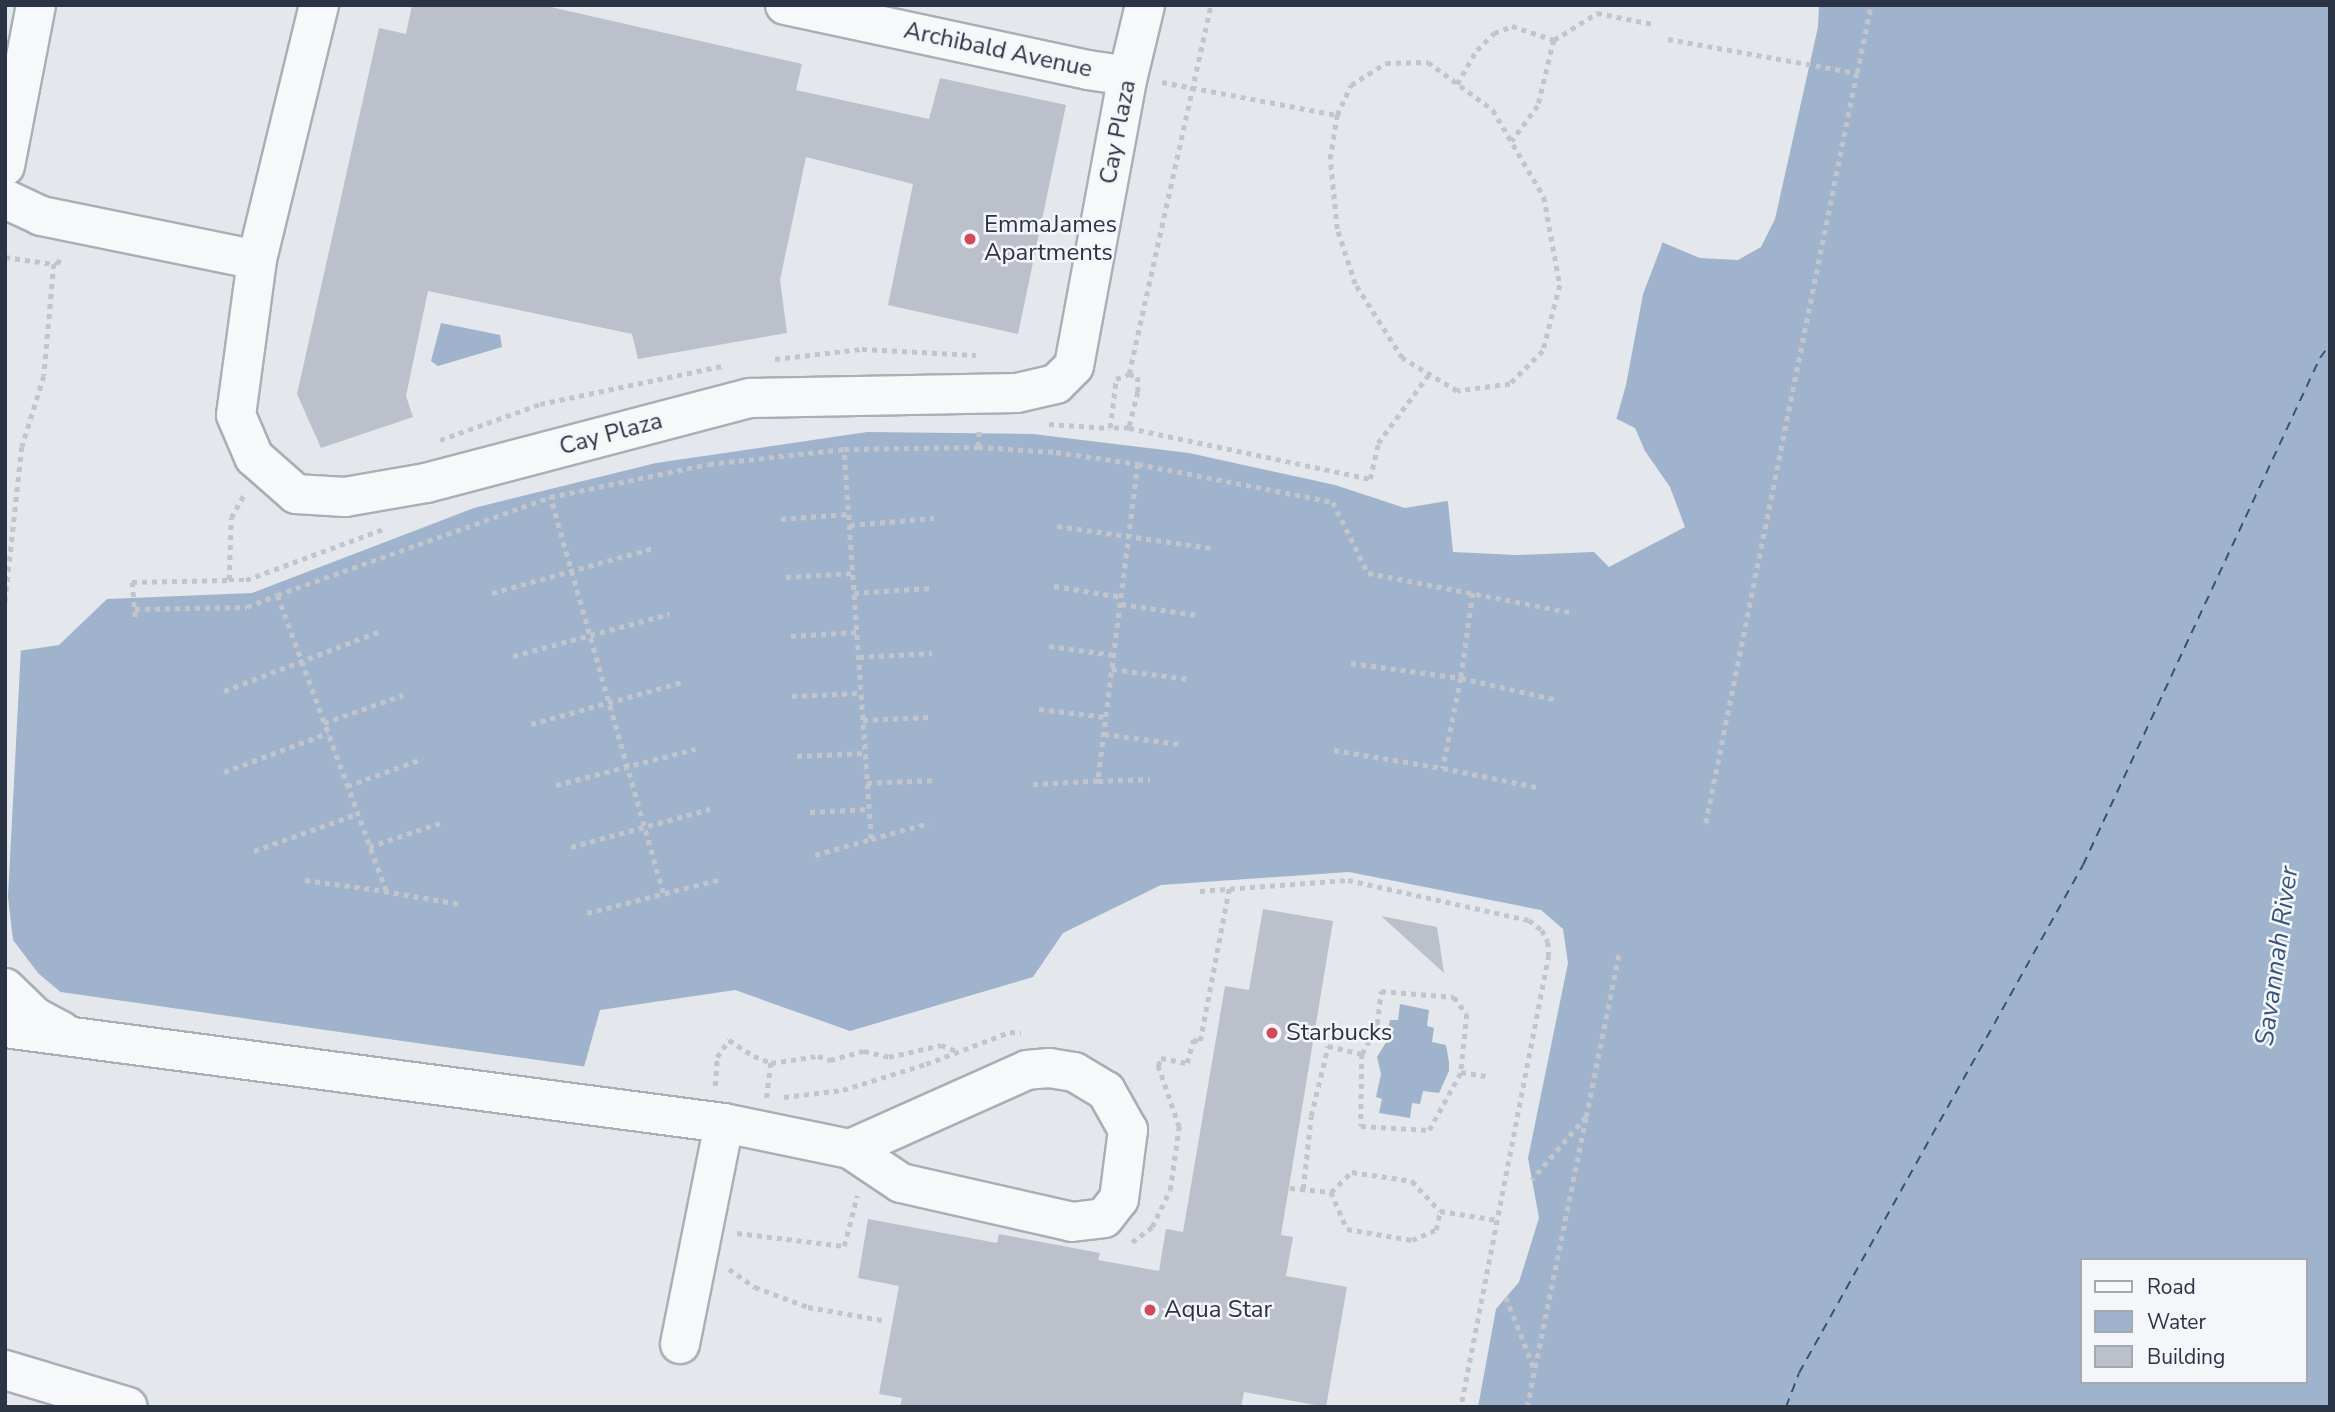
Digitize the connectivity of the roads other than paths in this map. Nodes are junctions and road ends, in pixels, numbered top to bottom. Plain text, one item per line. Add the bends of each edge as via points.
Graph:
1 (36, 5) edge
2 (319, 5) edge
3 (785, 5) edge
4 (1145, 5) edge
5 (1128, 76) junction
6 (5, 166) edge
7 (5, 199) edge
8 (257, 260) junction
9 (5, 988) edge
10 (5, 1028) edge
11 (71, 1037) junction
12 (5, 1058) edge
13 (719, 1107) junction
14 (850, 1149) junction
15 (680, 1344) dead end
16 (5, 1370) edge
17 (128, 1407) edge

1 - 6 street
2 - 8 street, Cay Plaza
3 - 5 street, Archibald Avenue
4 - 5 street, Cay Plaza
5 - 8 street, Cay Plaza via 1074,366 1056,384 1017,393 751,398 426,483 345,497 296,494 254,457 236,415
7 - 8 street via 41,216
9 - 11 street via 36,1017
10 - 11 street
11 - 12 street via 37,1043
11 - 13 street via 602,1107
13 - 14 street
13 - 15 street
14 - 14 street via 901,1183 1072,1222 1104,1218 1119,1199 1128,1130 1106,1091 1074,1072 1049,1068 1027,1070
16 - 17 street

